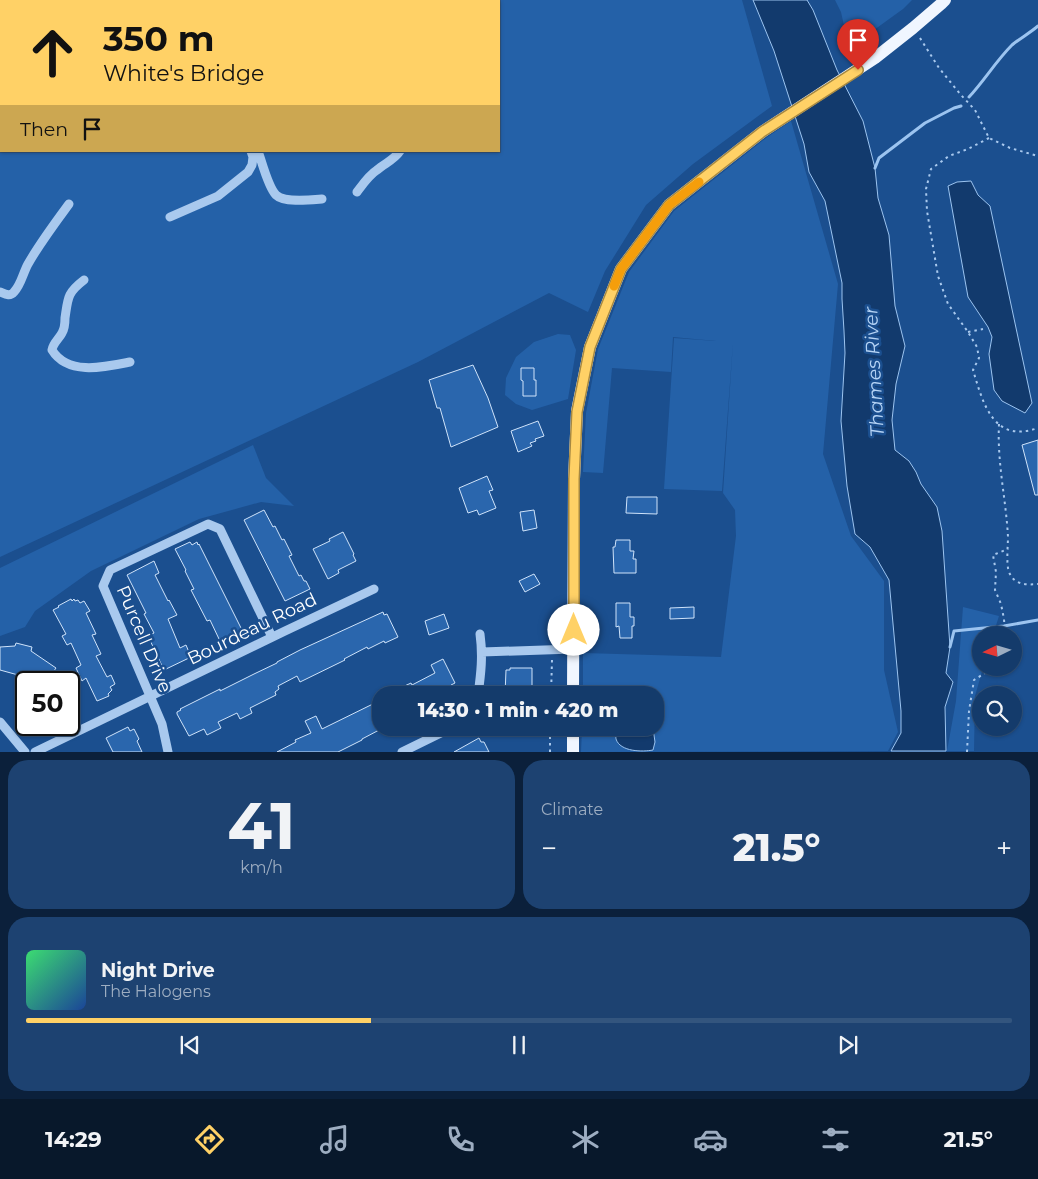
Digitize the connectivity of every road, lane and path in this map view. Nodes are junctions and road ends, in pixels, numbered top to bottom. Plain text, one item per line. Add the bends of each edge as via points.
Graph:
1 (945, 0) edge
2 (913, 28) junction
3 (988, 138) junction
4 (251, 152) edge
5 (258, 152) edge
6 (399, 152) edge
7 (1038, 156) edge
8 (357, 192) dead end
9 (322, 200) dead end
10 (69, 204) dead end
11 (170, 217) dead end
12 (84, 280) dead end
13 (0, 292) edge
14 (983, 330) dead end
15 (968, 332) junction
16 (130, 362) dead end
17 (999, 424) junction
18 (1038, 428) edge
19 (1008, 549) junction
20 (1038, 584) edge
21 (374, 589) dead end
22 (1004, 626) edge
23 (480, 634) dead end
24 (272, 637) junction
25 (573, 649) junction
26 (552, 650) junction
27 (482, 652) junction
28 (980, 676) edge
29 (480, 686) edge
30 (551, 686) edge
31 (573, 686) edge
32 (150, 696) junction
33 (0, 722) edge
34 (435, 736) edge
35 (550, 736) edge
36 (573, 736) edge
37 (25, 752) edge
38 (35, 752) edge
39 (168, 752) edge
40 (402, 752) edge
41 (550, 752) edge
42 (573, 752) edge
43 (967, 752) edge

1 - 2 main road
2 - 3 path via 938,68 975,110
2 - 25 main road via 858,70 762,132 669,205 621,269 590,347 577,412
3 - 7 path
3 - 15 path via 949,156 931,169 926,189 938,276 948,304
4 - 11 street via 252,165 248,172 218,196
5 - 9 street via 276,195 285,199
6 - 8 street via 377,169
10 - 13 street via 32,257 15,291 7,295
12 - 16 street via 73,288 69,296 65,327 53,346 54,354 78,368 102,368
14 - 15 path
15 - 17 path via 977,347 979,358 973,370 984,406
17 - 18 path via 1011,431
17 - 19 path via 998,445
19 - 20 path via 1008,570 1013,578 1024,585
19 - 22 path via 993,555 995,590
21 - 24 street, Bourdeau Road
23 - 27 street
24 - 32 street, Bourdeau Road
24 - 32 street, Purcell Drive via 220,529 208,524 110,570 103,586
25 - 26 street
25 - 31 main road
26 - 27 street
26 - 30 path
27 - 29 street
28 - 43 path via 974,680
32 - 38 street, Bourdeau Road
32 - 39 street, Purcell Drive via 162,724
33 - 37 street
34 - 40 street
35 - 41 path
36 - 42 main road

